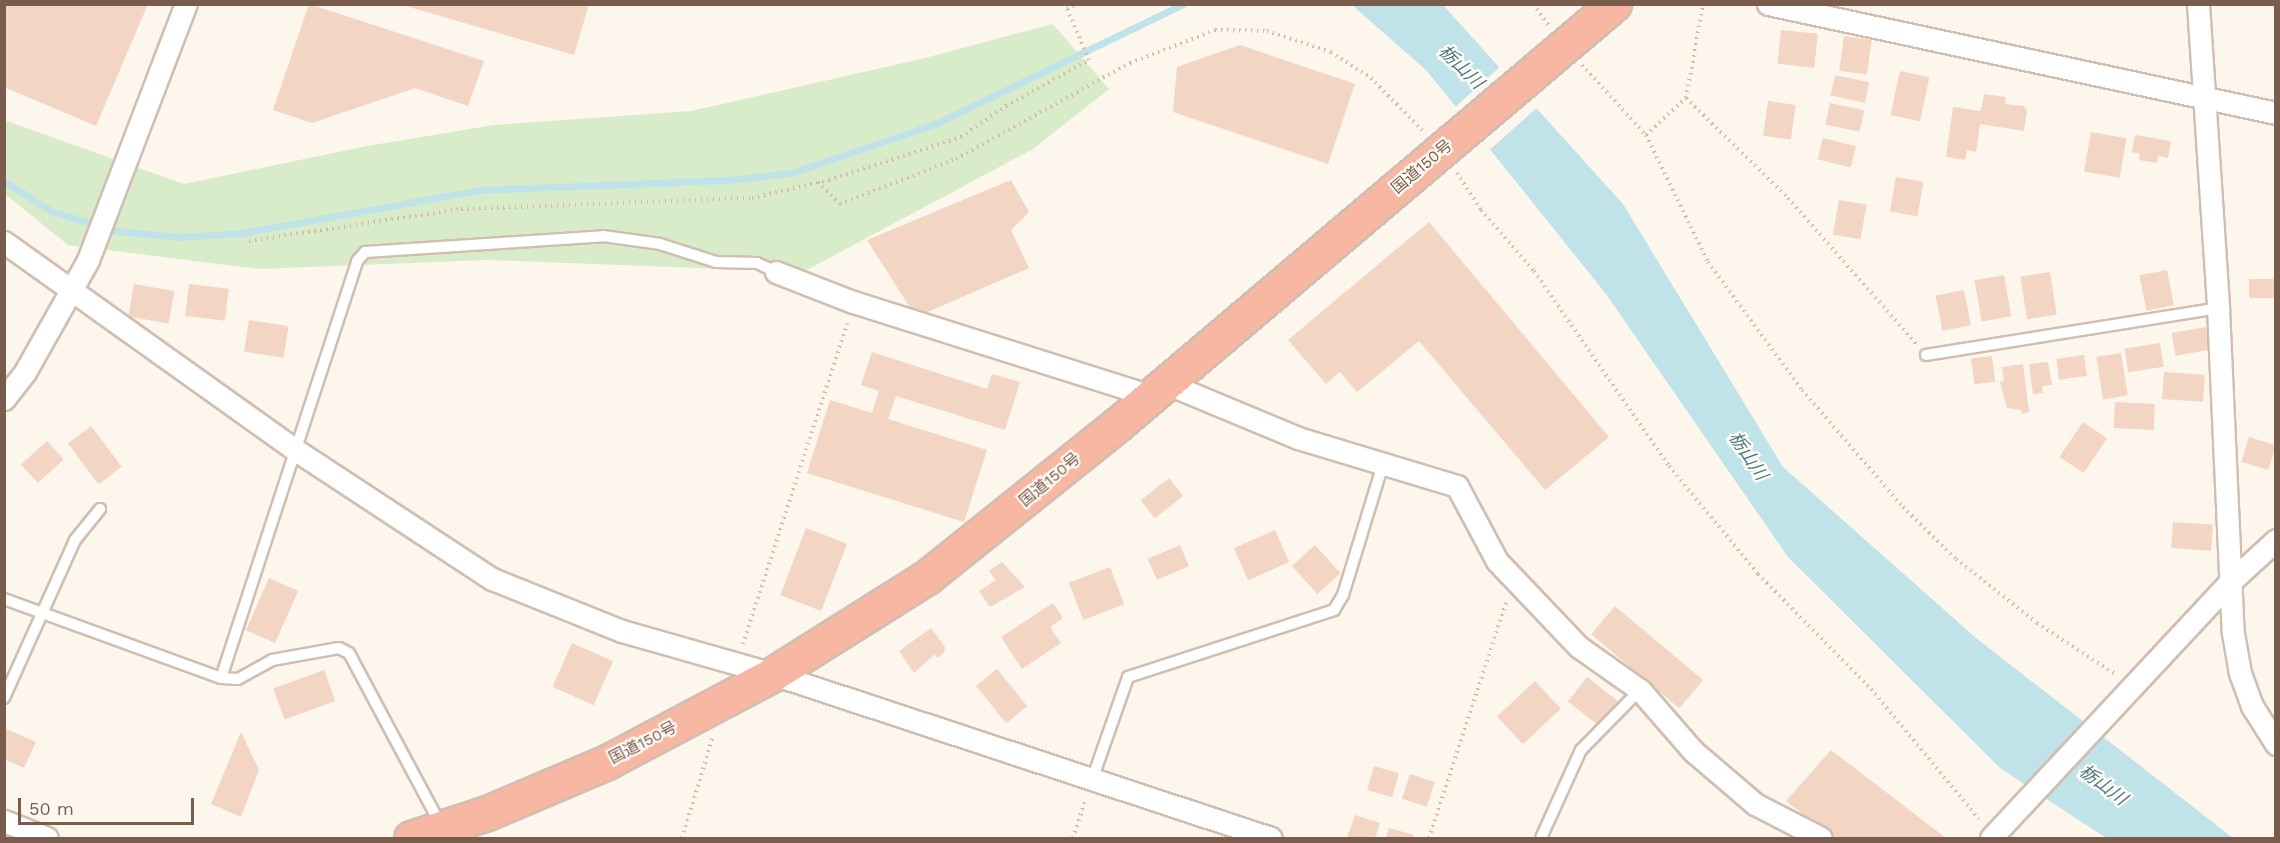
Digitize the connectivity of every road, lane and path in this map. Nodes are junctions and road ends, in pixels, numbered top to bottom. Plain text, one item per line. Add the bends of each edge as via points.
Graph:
1 (186, 4) edge
2 (1077, 4) edge
3 (1533, 4) edge
4 (1614, 4) edge
5 (1703, 4) edge
6 (1768, 4) edge
7 (2198, 4) edge
8 (1553, 57) junction
9 (2204, 96) junction
10 (1686, 98) junction
11 (2276, 113) edge
12 (1646, 135) junction
13 (1449, 143) junction
14 (818, 182) junction
15 (249, 241) dead end
16 (4, 242) edge
17 (776, 272) joint
18 (71, 292) junction
19 (853, 302) junction
20 (2218, 308) junction
21 (1926, 355) joint
22 (1159, 389) junction
23 (4, 399) edge
24 (294, 449) junction
25 (1384, 460) junction
26 (100, 508) dead end
27 (2276, 540) edge
28 (1513, 582) junction
29 (2228, 584) junction
30 (4, 599) edge
31 (41, 615) junction
32 (736, 664) junction
33 (773, 675) junction
34 (221, 678) junction
35 (1640, 690) junction
36 (2129, 692) junction
37 (4, 698) edge
38 (712, 708) junction
39 (2276, 744) edge
40 (1092, 780) junction
41 (4, 821) edge
42 (442, 828) junction
43 (2000, 829) edge
44 (47, 838) edge
45 (411, 838) edge
46 (682, 838) edge
47 (1074, 838) edge
48 (1271, 838) edge
49 (1429, 838) edge
50 (1541, 838) edge
51 (1821, 838) edge

1 - 18 street via 88,260
2 - 14 path via 1067,9 1089,60 1006,106 961,137
3 - 8 path
4 - 8 highway, 国道150号
5 - 10 path
6 - 9 street
7 - 9 street
8 - 12 path
8 - 13 highway, 国道150号
9 - 11 street
9 - 20 street
10 - 12 path
10 - 21 path via 1788,198
12 - 36 path via 1708,261 1802,390 1903,507 1956,559
13 - 14 path via 1371,78 1331,52 1267,31 1215,30 1130,63 956,159 840,204
13 - 22 highway, 国道150号
13 - 43 path via 1481,210 1534,271 1669,466 1750,565 1870,689 1980,819
14 - 15 path via 752,198 461,209
16 - 18 street
17 - 19 street
17 - 24 lane via 757,263 716,262 660,244 603,236 365,252 357,261
18 - 23 street via 25,372
18 - 24 street
19 - 22 street
19 - 32 path
20 - 21 lane
20 - 29 street
22 - 25 street via 1298,438
22 - 33 highway, 国道150号 via 927,577
24 - 32 street via 492,579 622,632
24 - 34 lane
25 - 28 street via 1457,486 1497,561
25 - 40 lane via 1343,595 1334,610 1128,677
26 - 31 lane via 75,540
27 - 29 street
28 - 35 street via 1579,647
28 - 49 path
29 - 36 street
29 - 39 street via 2240,673 2252,705
30 - 31 lane
31 - 34 lane
31 - 37 lane
32 - 33 street
33 - 38 highway, 国道150号
33 - 40 street
34 - 42 lane via 238,679 272,660 339,648 349,653
35 - 50 lane via 1581,750
35 - 51 street via 1693,751 1755,804
36 - 43 street
38 - 42 highway, 国道150号 via 607,762 488,813
38 - 46 path via 713,741
40 - 47 path
40 - 48 street
41 - 44 street
42 - 45 highway, 国道150号

